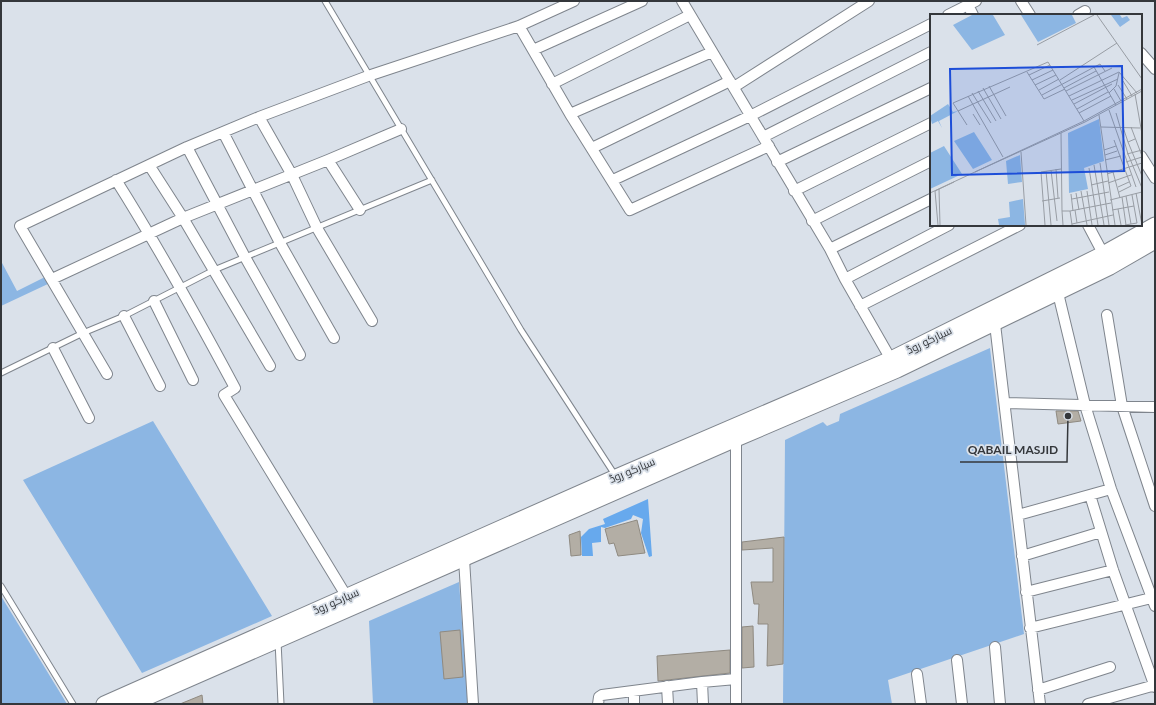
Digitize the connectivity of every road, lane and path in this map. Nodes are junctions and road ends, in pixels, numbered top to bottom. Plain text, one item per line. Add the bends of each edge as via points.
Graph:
1 (325, 1) edge
2 (574, 1) edge
3 (642, 1) edge
4 (682, 1) edge
5 (869, 1) edge
6 (1021, 1) edge
7 (972, 3) edge
8 (950, 14) edge
9 (973, 14) edge
10 (1029, 14) edge
11 (690, 15) junction
12 (930, 25) edge
13 (519, 26) junction
14 (533, 50) junction
15 (712, 52) junction
16 (930, 53) edge
17 (1142, 54) edge
18 (1155, 69) edge
19 (368, 76) junction
20 (552, 84) junction
21 (732, 84) junction
22 (930, 88) edge
23 (570, 114) junction
24 (750, 116) junction
25 (259, 117) junction
26 (930, 123) edge
27 (401, 129) junction
28 (223, 132) junction
29 (763, 137) junction
30 (768, 146) junction
31 (187, 147) junction
32 (592, 148) junction
33 (1142, 158) edge
34 (328, 160) junction
35 (777, 162) junction
36 (930, 162) edge
37 (149, 165) junction
38 (292, 175) junction
39 (1155, 178) edge
40 (116, 180) junction
41 (432, 180) junction
42 (613, 180) junction
43 (254, 189) junction
44 (794, 190) junction
45 (930, 199) edge
46 (218, 203) junction
47 (360, 210) junction
48 (183, 218) junction
49 (812, 221) junction
50 (947, 226) edge
51 (1018, 226) edge
52 (1089, 226) edge
53 (317, 228) junction
54 (1149, 233) edge
55 (150, 234) junction
56 (280, 243) junction
57 (830, 249) junction
58 (245, 257) junction
59 (1106, 260) junction
60 (214, 270) junction
61 (52, 279) junction
62 (845, 279) junction
63 (181, 287) junction
64 (1058, 293) junction
65 (154, 301) junction
66 (860, 306) junction
67 (124, 316) junction
68 (1107, 316) dead end
69 (372, 321) dead end
70 (995, 324) junction
71 (83, 333) junction
72 (334, 338) dead end
73 (53, 348) junction
74 (300, 355) dead end
75 (894, 365) junction
76 (270, 366) dead end
77 (1, 373) edge
78 (107, 374) dead end
79 (192, 380) dead end
80 (160, 386) dead end
81 (1005, 404) junction
82 (1085, 405) junction
83 (1122, 406) junction
84 (1155, 407) edge
85 (89, 418) dead end
86 (736, 439) junction
87 (620, 483) junction
88 (1111, 489) junction
89 (1090, 495) junction
90 (1155, 506) edge
91 (1018, 515) junction
92 (1101, 532) junction
93 (1022, 556) junction
94 (464, 559) junction
95 (1113, 570) junction
96 (1, 586) edge
97 (1026, 592) junction
98 (347, 596) junction
99 (1154, 600) edge
100 (1127, 604) junction
101 (1030, 628) junction
102 (278, 640) junction
103 (996, 647) dead end
104 (957, 660) dead end
105 (1110, 667) dead end
106 (917, 674) dead end
107 (736, 679) junction
108 (702, 682) junction
109 (667, 686) junction
110 (1155, 686) edge
111 (1038, 690) junction
112 (634, 691) junction
113 (1117, 700) edge
114 (73, 704) edge
115 (104, 704) edge
116 (132, 704) edge
117 (281, 704) edge
118 (473, 704) edge
119 (598, 704) edge
120 (634, 704) edge
121 (668, 704) edge
122 (703, 704) edge
123 (736, 704) edge
124 (921, 704) edge
125 (962, 704) edge
126 (1000, 704) edge
127 (1040, 704) edge
128 (1088, 704) edge

1 - 19 lane
2 - 13 street
3 - 14 street
4 - 11 street
5 - 21 street
6 - 10 street
7 - 8 street
7 - 9 street
11 - 15 street
11 - 20 street
12 - 24 street
13 - 14 street
13 - 19 street
14 - 20 street
15 - 21 street
15 - 23 street
16 - 29 street
17 - 18 street
19 - 25 street
19 - 27 lane
20 - 23 street
21 - 24 street
21 - 32 street
22 - 35 street
23 - 32 street
24 - 29 street
24 - 42 street
25 - 28 street
25 - 38 street
26 - 44 street
27 - 34 street
27 - 41 lane
28 - 31 street
28 - 43 street
29 - 30 street
30 - 35 street
30 - 42 street via 634,210 628,208
31 - 37 street
31 - 46 street
32 - 42 street
33 - 39 street
34 - 38 street
34 - 47 street
35 - 44 street
36 - 49 street
37 - 40 street
37 - 48 street
38 - 43 street
38 - 53 street
40 - 55 street
40 - 61 street via 20,226
41 - 47 lane
41 - 87 lane via 521,330
43 - 46 street
43 - 56 street
44 - 49 street
45 - 57 street
46 - 48 street
46 - 58 street
47 - 53 lane
48 - 55 street
48 - 60 street
49 - 57 street
50 - 62 street
51 - 66 street
52 - 59 street
53 - 56 lane
53 - 69 street
54 - 59 street, سپارکو روڈ
55 - 61 street
55 - 63 street
56 - 58 lane
56 - 72 street
57 - 62 street
58 - 60 lane
58 - 74 street
59 - 64 street, سپارکو روڈ
59 - 75 street, سپارکو روڈ
60 - 63 lane
60 - 76 street
61 - 71 street
62 - 66 street
63 - 65 lane
63 - 98 street via 235,388 224,395
64 - 70 street, سپارکو روڈ
64 - 82 street
65 - 67 lane
65 - 79 street
66 - 75 street
67 - 71 lane
67 - 80 street
68 - 83 street
70 - 75 street, سپارکو روڈ
70 - 81 street
71 - 73 lane
71 - 78 street
73 - 77 lane
73 - 85 street
75 - 86 street, سپارکو روڈ
75 - 87 street, سپارکو روڈ
81 - 82 street
81 - 91 street
82 - 83 street
82 - 88 street
83 - 84 street
83 - 90 street
86 - 87 street, سپارکو روڈ
86 - 107 street
87 - 94 street, سپارکو روڈ
87 - 98 street, سپارکو روڈ
88 - 89 street
88 - 99 street
89 - 91 street
89 - 92 street
91 - 93 street
92 - 93 street
92 - 95 street
93 - 97 street
94 - 102 street, سپارکو روڈ
94 - 118 street
95 - 97 street
95 - 100 street
96 - 114 lane
97 - 101 street
98 - 115 street, سپارکو روڈ
99 - 100 street
100 - 101 street
100 - 110 street
101 - 111 street
102 - 116 street, سپارکو روڈ
102 - 117 lane
103 - 126 street
104 - 125 street
105 - 111 street
106 - 124 street
107 - 108 street
107 - 123 street
108 - 109 street
108 - 122 street
109 - 112 street
109 - 121 street
110 - 113 street
111 - 127 street
112 - 119 street via 602,695
112 - 120 street
113 - 128 street

